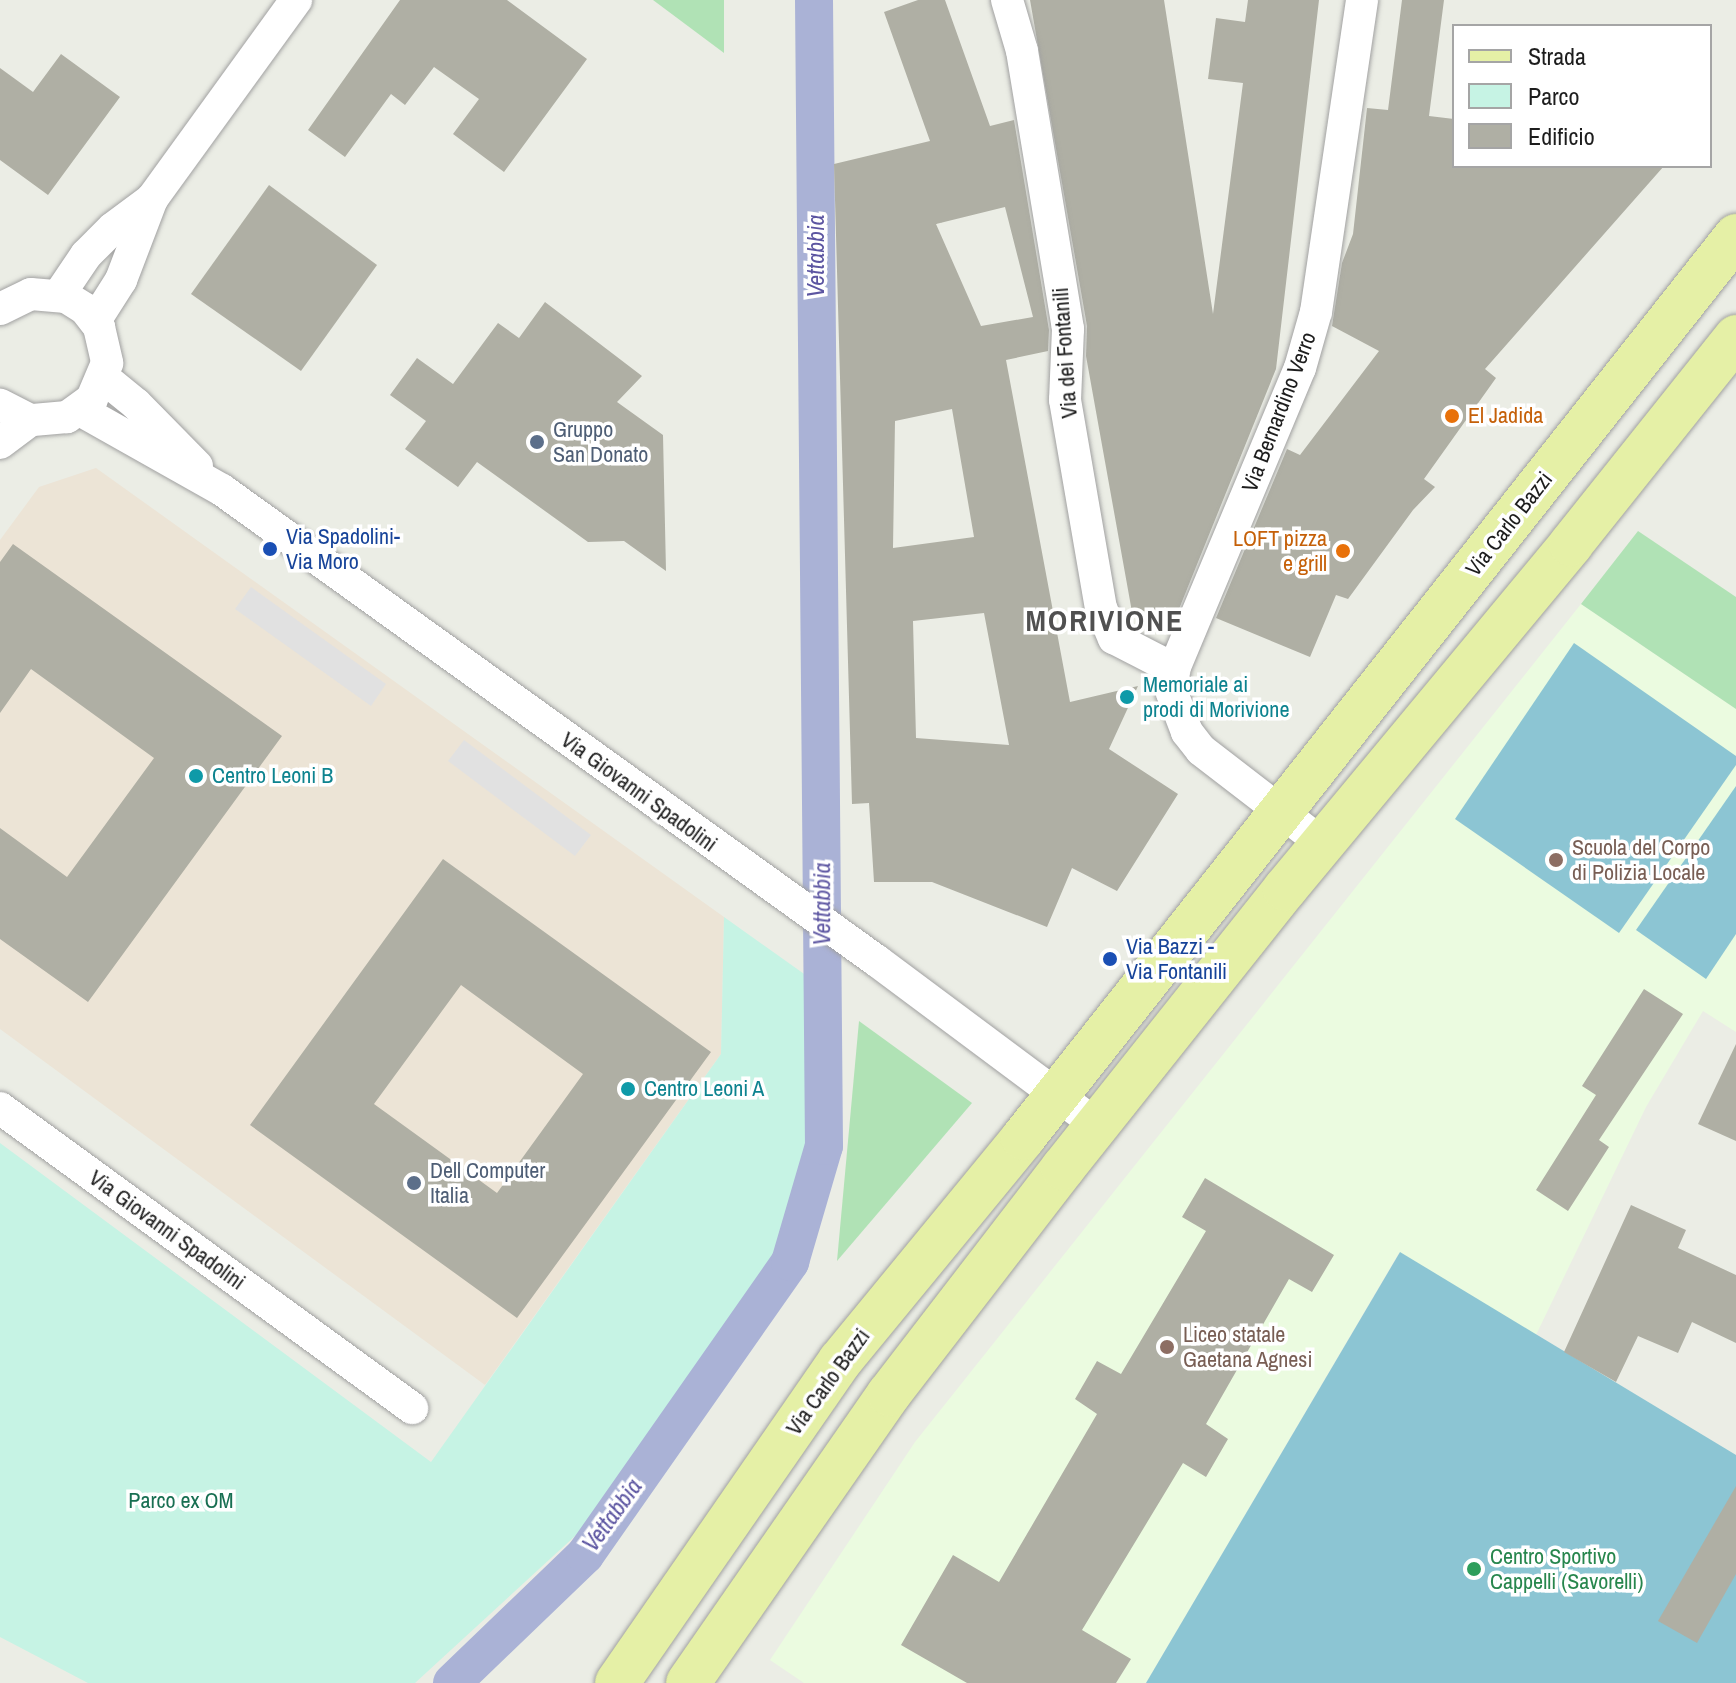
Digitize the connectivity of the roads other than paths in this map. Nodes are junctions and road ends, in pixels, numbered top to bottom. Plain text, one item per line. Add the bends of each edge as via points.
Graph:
1 (296, 0) edge
2 (1007, 0) edge
3 (1362, 0) edge
4 (152, 199) junction
5 (1736, 236) edge
6 (59, 295) junction
7 (4, 303) edge
8 (95, 321) junction
9 (1736, 337) edge
10 (104, 378) junction
11 (0, 405) edge
12 (80, 410) junction
13 (30, 420) junction
14 (0, 443) edge
15 (222, 490) junction
16 (1174, 669) junction
17 (1280, 812) junction
18 (1323, 844) junction
19 (1056, 1093) junction
20 (0, 1108) edge
21 (1097, 1125) junction
22 (412, 1408) dead end
23 (617, 1683) edge
24 (688, 1683) edge

1 - 4 street
2 - 16 street, Via dei Fontanili via 1022,51 1068,329 1065,400 1101,608 1114,638
3 - 16 street, Via Bernardino Verro via 1316,312 1300,368
4 - 6 street via 86,255
4 - 8 street via 121,280
5 - 17 main road, Via Carlo Bazzi
6 - 7 street via 38,293
6 - 8 street via 80,305
8 - 10 street via 106,348
9 - 18 main road
10 - 12 street
10 - 15 street, Via Giovanni Spadolini
11 - 13 street
12 - 13 street via 52,421
12 - 15 street, Via Giovanni Spadolini
13 - 14 street
15 - 19 street, Via Giovanni Spadolini
16 - 17 street via 1172,693 1187,732 1201,750
17 - 18 street
17 - 19 main road, Via Carlo Bazzi
18 - 21 main road
19 - 21 street
19 - 23 main road, Via Carlo Bazzi via 840,1361
20 - 22 street, Via Giovanni Spadolini
21 - 24 main road via 889,1394

